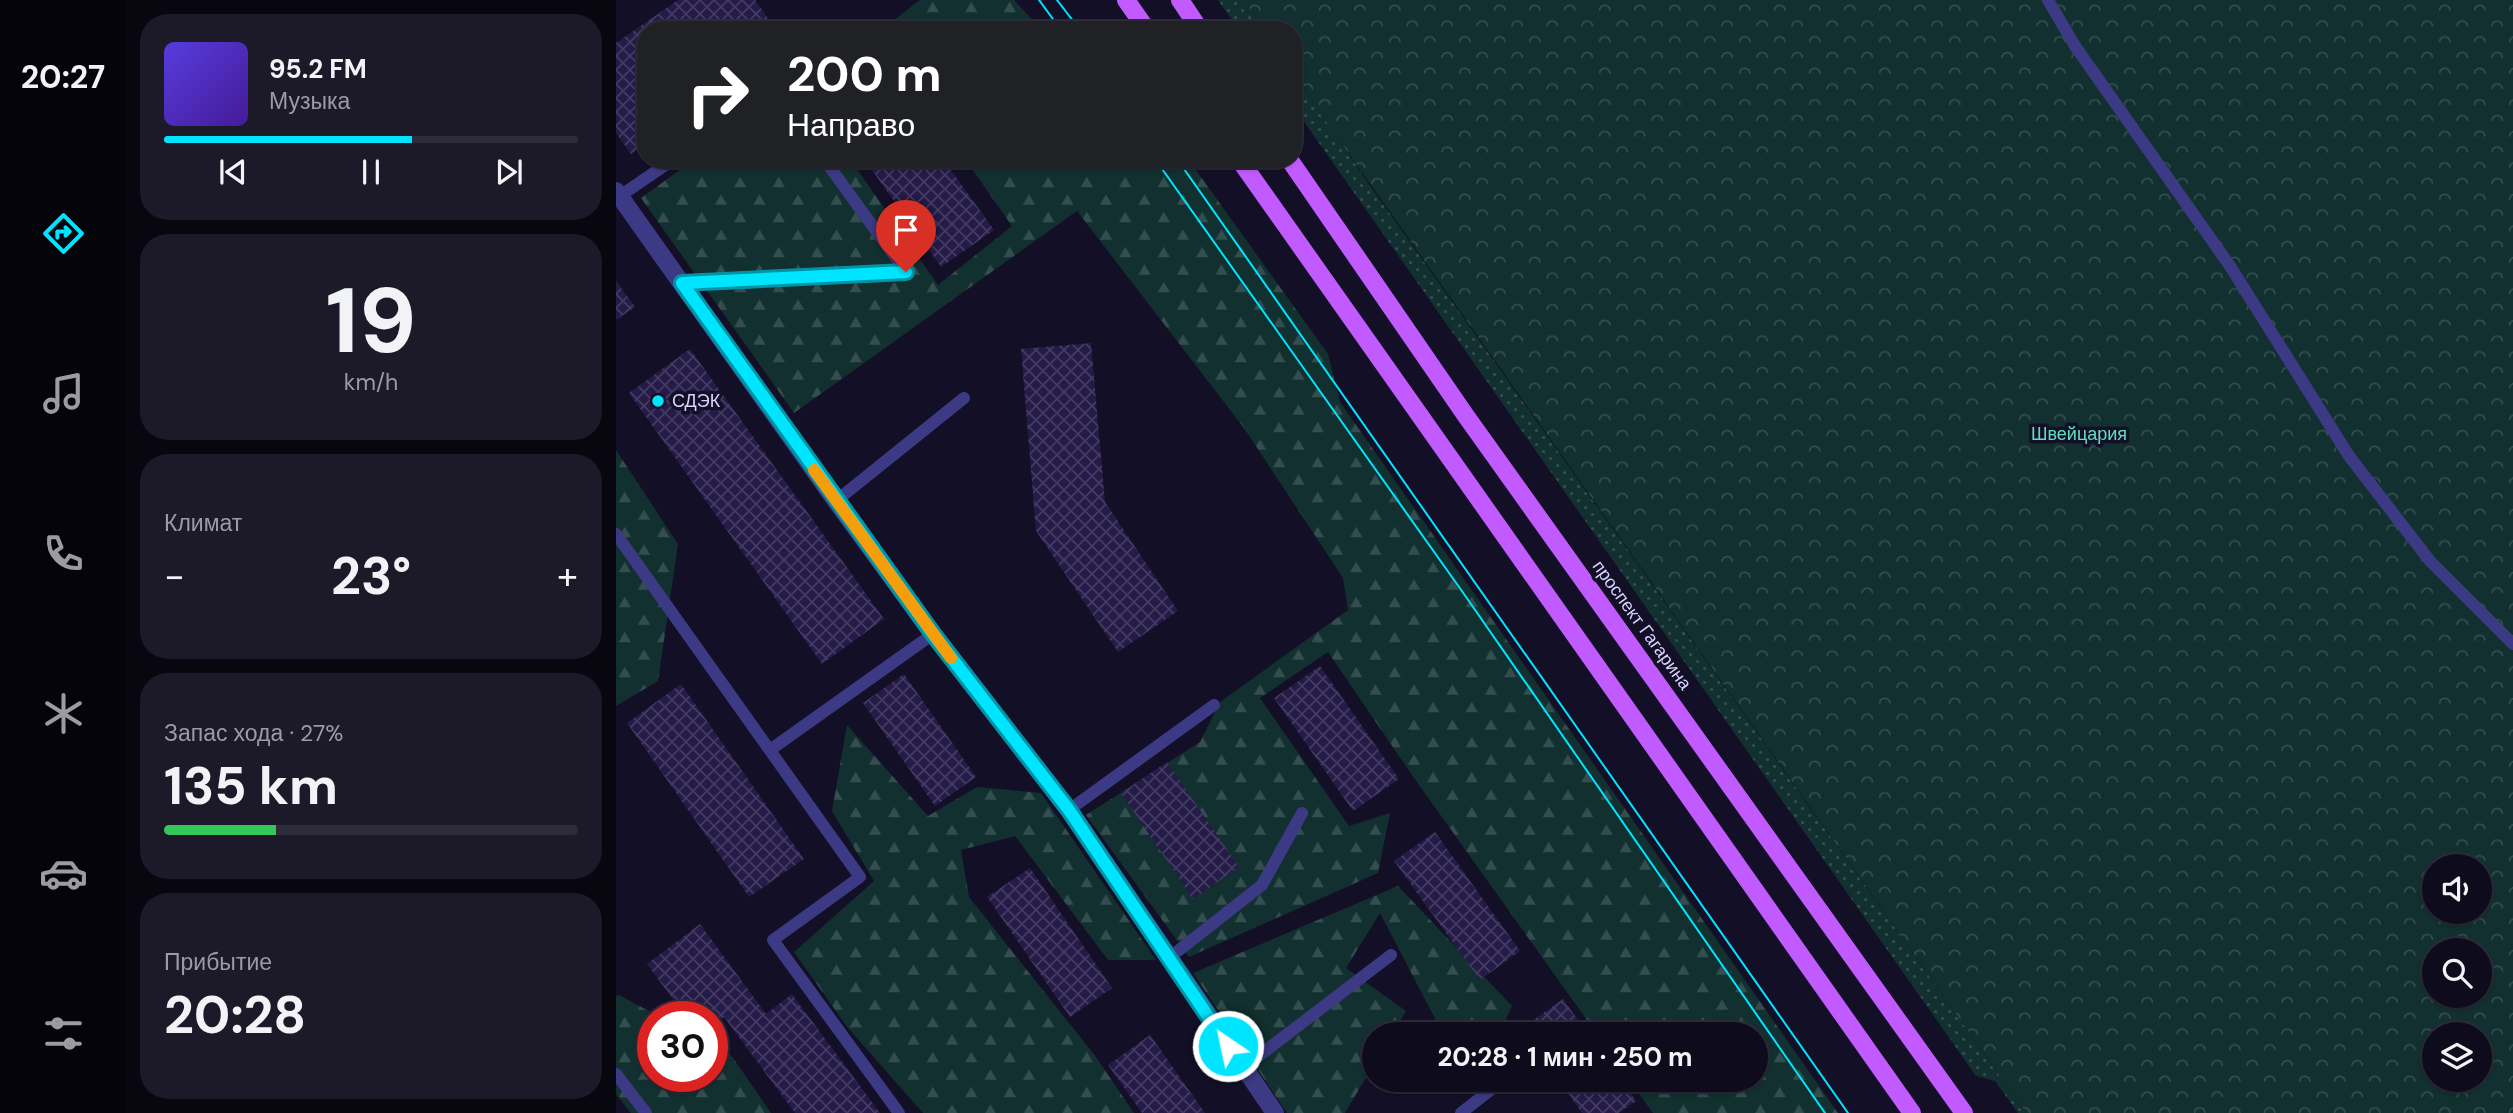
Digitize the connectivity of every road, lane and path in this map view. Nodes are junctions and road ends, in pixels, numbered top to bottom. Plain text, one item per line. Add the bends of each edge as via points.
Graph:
1 (1126, 0) edge
2 (1180, 0) edge
3 (2048, 0) edge
4 (1141, 21) edge
5 (1194, 21) edge
6 (660, 168) edge
7 (831, 168) edge
8 (1245, 168) edge
9 (1295, 168) edge
10 (618, 194) edge
11 (682, 283) junction
12 (964, 398) dead end
13 (836, 501) junction
14 (616, 534) edge
15 (933, 634) junction
16 (2513, 644) edge
17 (1214, 705) dead end
18 (770, 750) junction
19 (1069, 810) junction
20 (1302, 813) dead end
21 (1391, 955) dead end
22 (1168, 958) junction
23 (1243, 1068) junction
24 (616, 1074) edge
25 (1488, 1092) edge
26 (646, 1113) edge
27 (899, 1113) edge
28 (1275, 1113) edge
29 (1461, 1113) edge
30 (1912, 1113) edge
31 (1964, 1113) edge

1 - 4 main road
2 - 5 main road
3 - 16 lane via 2230,266 2349,456 2430,561
6 - 10 lane
7 - 11 lane via 906,272
8 - 30 main road
9 - 31 main road, проспект Гагарина via 1466,416
10 - 11 street
11 - 13 street
12 - 13 lane
13 - 15 street
14 - 18 lane
15 - 18 lane
15 - 19 street
17 - 19 lane
18 - 27 lane via 860,877 774,940
19 - 22 street
20 - 22 lane via 1262,885
21 - 23 lane
22 - 23 street
23 - 28 street
24 - 26 lane
25 - 29 lane

